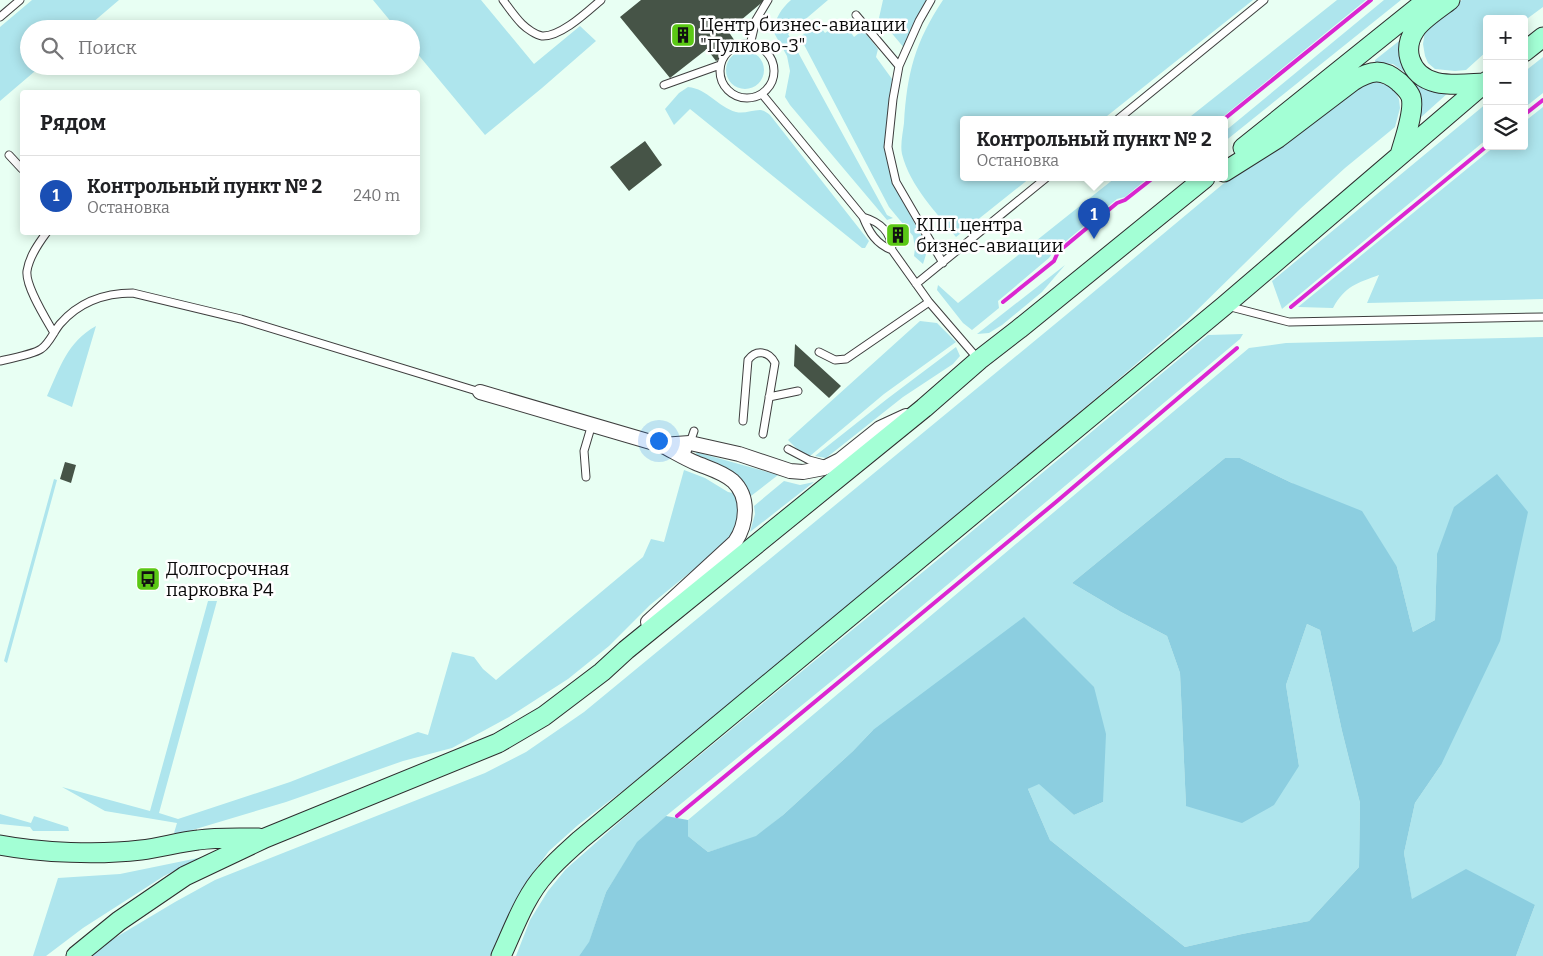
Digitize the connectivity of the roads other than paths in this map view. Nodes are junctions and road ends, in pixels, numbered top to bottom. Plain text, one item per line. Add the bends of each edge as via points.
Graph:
1 (20, 0) edge
2 (503, 0) edge
3 (601, 0) edge
4 (768, 0) edge
5 (931, 0) edge
6 (1264, 0) edge
7 (1427, 0) edge
8 (1450, 0) edge
9 (856, 15) dead end
10 (0, 17) edge
11 (1543, 37) edge
12 (750, 44) junction
13 (1528, 49) edge
14 (720, 65) junction
15 (899, 66) junction
16 (1483, 82) edge
17 (664, 85) dead end
18 (1483, 85) edge
19 (762, 94) junction
20 (1122, 116) edge
21 (9, 155) dead end
22 (1400, 155) junction
23 (1228, 160) edge
24 (20, 167) edge
25 (1228, 169) edge
26 (1042, 181) edge
27 (1201, 181) edge
28 (1209, 181) edge
29 (1177, 201) junction
30 (863, 217) junction
31 (45, 235) edge
32 (892, 250) junction
33 (943, 262) junction
34 (916, 284) junction
35 (929, 302) junction
36 (1224, 306) junction
37 (1543, 317) edge
38 (54, 333) junction
39 (819, 352) dead end
40 (979, 360) junction
41 (0, 361) edge
42 (798, 391) dead end
43 (480, 392) joint
44 (769, 397) junction
45 (924, 408) junction
46 (743, 421) dead end
47 (592, 424) junction
48 (763, 434) dead end
49 (692, 437) junction
50 (662, 445) junction
51 (788, 449) dead end
52 (685, 458) junction
53 (830, 465) junction
54 (586, 478) dead end
55 (626, 650) junction
56 (265, 838) junction
57 (0, 845) edge
58 (76, 956) edge
59 (501, 956) edge

1 - 10 lane
2 - 3 lane via 523,25 543,36 576,21
4 - 12 lane via 756,20
5 - 15 lane
6 - 20 lane
7 - 23 main road
8 - 16 main road via 1415,28 1409,41 1408,54 1412,65 1420,76 1430,81 1449,85
9 - 15 lane
11 - 13 main road
12 - 14 lane via 737,46 726,54
12 - 19 lane via 771,58 774,71 771,84
14 - 17 lane
14 - 19 lane via 721,78 727,90 737,97 750,98
15 - 33 lane via 888,147 896,182
18 - 22 main road
19 - 30 lane
21 - 24 lane
22 - 25 main road via 1411,98 1406,88 1390,75 1373,72 1353,80 1278,138
22 - 36 main road
26 - 33 lane
27 - 29 main road
28 - 29 main road
29 - 40 main road
30 - 32 lane via 874,238
30 - 32 lane via 876,221 885,230 892,241
31 - 38 lane via 31,256 26,272
32 - 34 lane
33 - 34 lane
34 - 35 lane
35 - 39 lane via 846,359 835,360
35 - 40 lane
36 - 37 lane via 1289,322
36 - 59 main road via 580,840 534,888
38 - 41 lane via 42,349
38 - 43 lane via 60,324 93,299 115,293 133,293 241,319
40 - 45 main road
42 - 44 lane
43 - 47 street
44 - 46 lane via 775,363 767,353 759,352 748,360
44 - 48 lane
45 - 53 street via 880,428
45 - 55 main road
47 - 50 street
47 - 54 lane via 584,451
49 - 50 street
49 - 52 lane
49 - 53 street via 790,471 803,472
50 - 52 street
51 - 53 lane via 809,460
52 - 55 street via 724,475 739,488 746,509 740,535 647,623
55 - 56 main road via 544,716 498,743
56 - 57 main road via 199,839 112,852
56 - 58 main road via 185,876

